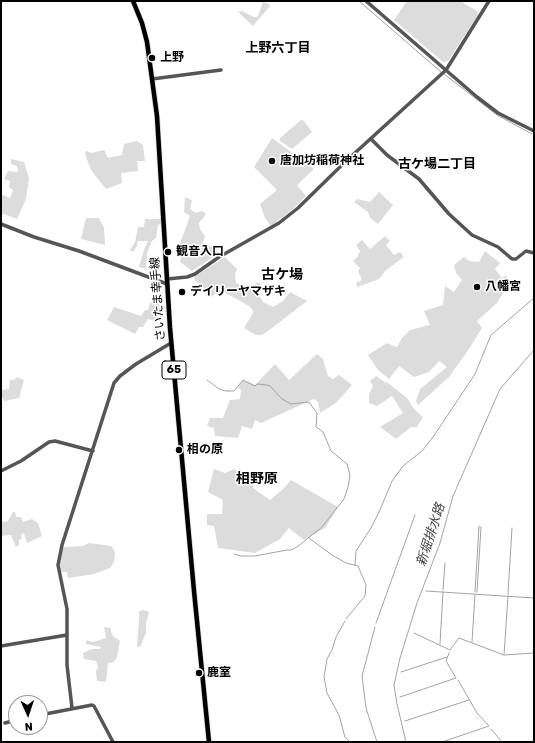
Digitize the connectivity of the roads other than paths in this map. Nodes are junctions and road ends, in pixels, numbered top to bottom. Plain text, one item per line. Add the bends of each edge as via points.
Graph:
1 (133, 1) edge
2 (366, 1) edge
3 (489, 1) edge
4 (221, 70) dead end
5 (446, 70) junction
6 (152, 79) junction
7 (534, 131) edge
8 (371, 139) junction
9 (1, 224) edge
10 (534, 253) edge
11 (167, 282) junction
12 (171, 343) junction
13 (93, 451) junction
14 (1, 471) edge
15 (67, 635) junction
16 (1, 646) edge
17 (72, 708) junction
18 (48, 713) edge
19 (8, 722) edge
20 (4, 723) dead end
21 (113, 742) edge
22 (209, 742) edge

1 - 6 main road, さいたま幸手線 / 65 via 146,38
2 - 5 street
3 - 5 street
4 - 6 street
5 - 7 street via 498,113
5 - 8 street
6 - 11 main road, さいたま幸手線 / 65 via 158,122
8 - 10 street via 387,155 419,179 449,214 472,235 498,247 512,259 526,251
8 - 11 street via 280,223 219,257 195,274
9 - 11 street
11 - 12 main road, さいたま幸手線 / 65
12 - 13 street via 117,379
12 - 22 main road, さいたま幸手線 / 65
13 - 14 street via 55,441 49,442
13 - 15 street via 58,561 67,609
15 - 16 street
15 - 17 street via 67,665
17 - 18 street
17 - 21 street via 94,706
19 - 20 street

